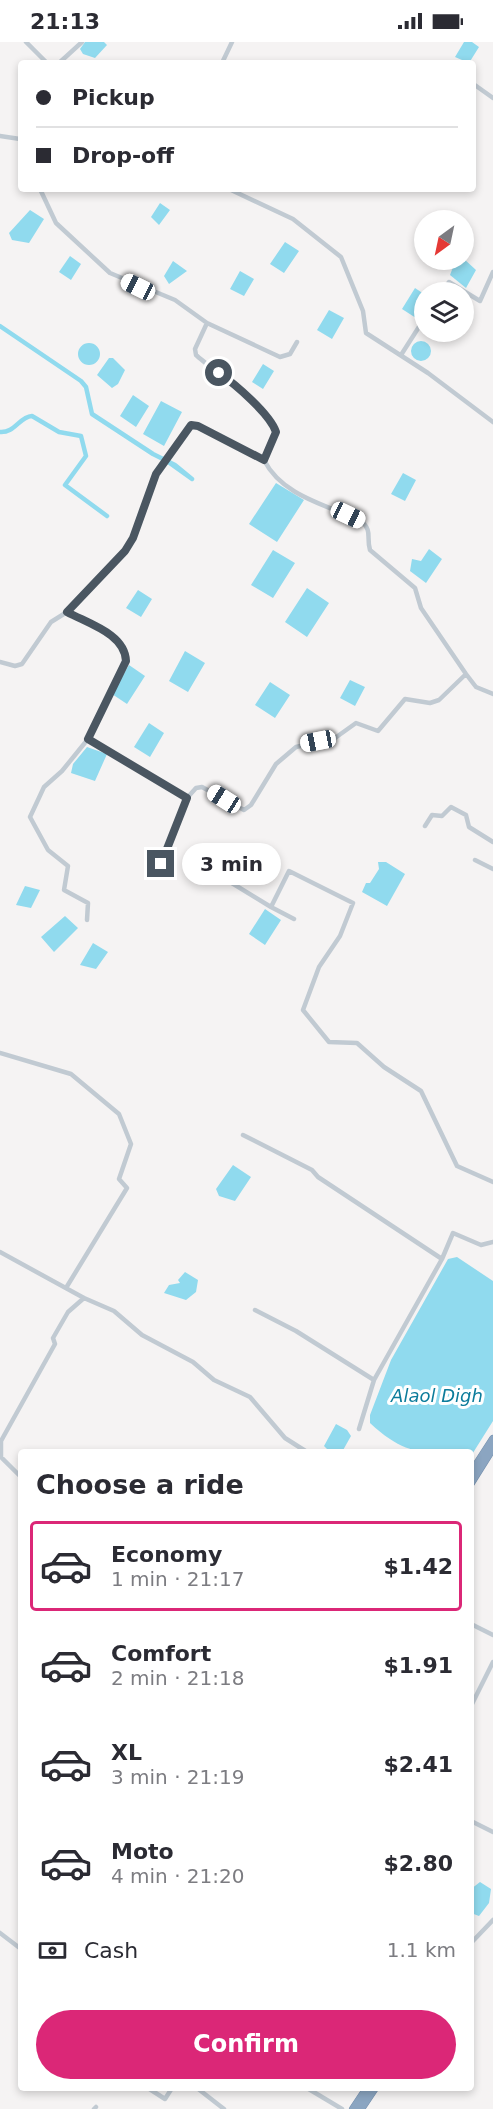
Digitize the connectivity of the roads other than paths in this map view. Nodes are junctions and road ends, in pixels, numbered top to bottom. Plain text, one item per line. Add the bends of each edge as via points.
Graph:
1 (26, 42) edge
2 (82, 42) edge
3 (232, 42) edge
4 (44, 60) edge
5 (62, 60) edge
6 (223, 60) edge
7 (476, 86) edge
8 (493, 98) edge
9 (0, 136) edge
10 (18, 138) edge
11 (41, 192) edge
12 (235, 192) edge
13 (493, 272) edge
14 (474, 297) edge
15 (207, 323) junction
16 (414, 334) edge
17 (297, 342) dead end
18 (400, 355) junction
19 (493, 422) edge
20 (264, 460) junction
21 (67, 612) junction
22 (0, 662) edge
23 (466, 674) junction
24 (493, 694) edge
25 (88, 739) junction
26 (187, 798) junction
27 (425, 826) dead end
28 (493, 842) edge
29 (476, 860) dead end
30 (161, 864) dead end
31 (493, 869) edge
32 (222, 877) dead end
33 (271, 907) junction
34 (294, 919) dead end
35 (87, 920) dead end
36 (0, 1053) edge
37 (243, 1135) dead end
38 (493, 1182) edge
39 (493, 1242) edge
40 (0, 1252) edge
41 (442, 1259) junction
42 (66, 1288) junction
43 (84, 1298) junction
44 (255, 1310) dead end
45 (374, 1380) junction
46 (359, 1429) dead end
47 (493, 1439) edge
48 (493, 1448) edge
49 (302, 1449) edge
50 (474, 1468) edge
51 (18, 1474) edge
52 (474, 1478) edge
53 (474, 1626) edge
54 (493, 1635) edge
55 (493, 1662) edge
56 (474, 1700) edge
57 (474, 1822) edge
58 (493, 1832) edge
59 (493, 1920) edge
60 (0, 1933) edge
61 (474, 1939) edge
62 (18, 1947) edge
63 (153, 2091) edge
64 (170, 2091) edge
65 (201, 2091) edge
66 (312, 2091) edge
67 (365, 2091) edge
68 (373, 2091) edge
69 (224, 2109) edge
70 (342, 2109) edge
71 (353, 2109) edge
72 (361, 2109) edge

1 - 4 street
2 - 5 street
3 - 6 street
7 - 8 street
9 - 10 street
11 - 15 street via 56,223 110,273 175,300
12 - 18 street via 293,219 341,257 363,311 366,333
13 - 14 street via 480,301
15 - 17 street via 280,357 290,354
15 - 20 street via 196,355 236,386 273,424 276,432
16 - 18 street
18 - 19 street
20 - 21 street via 191,425 156,474 125,551
20 - 23 street via 270,472 295,492 367,526 370,550 415,588 421,608
21 - 22 street via 51,622 22,664
21 - 25 street via 119,641 126,649 126,661
23 - 24 street via 476,687
23 - 26 street via 439,700 430,703 405,699 378,731 356,723 335,738 296,747 276,764 248,809 240,809 202,787
25 - 26 street
25 - 35 street via 44,788 30,816 48,850 68,866 64,890 88,903
26 - 30 street
27 - 28 street via 432,815 442,816 451,807 466,815 469,827
29 - 31 street
32 - 33 street
33 - 34 street
33 - 38 street via 289,871 353,903 340,936 319,967 303,1010 329,1042 357,1043 421,1091 457,1166
36 - 42 street via 71,1074 119,1114 131,1144 119,1179 128,1188
37 - 41 street via 312,1170
39 - 41 street via 481,1245 453,1233
40 - 42 street
41 - 45 street
42 - 43 street
43 - 49 street via 114,1311 142,1335 193,1362 214,1380 250,1397 285,1438
43 - 51 street via 68,1312 58,1329 53,1338 56,1344 1,1441 1,1457
44 - 45 street
45 - 46 street
47 - 50 highway
48 - 52 highway
53 - 54 street
55 - 56 street
57 - 58 street
59 - 61 street
60 - 62 street
63 - 64 street via 165,2099
65 - 69 street
66 - 70 street
67 - 71 highway
68 - 72 highway

